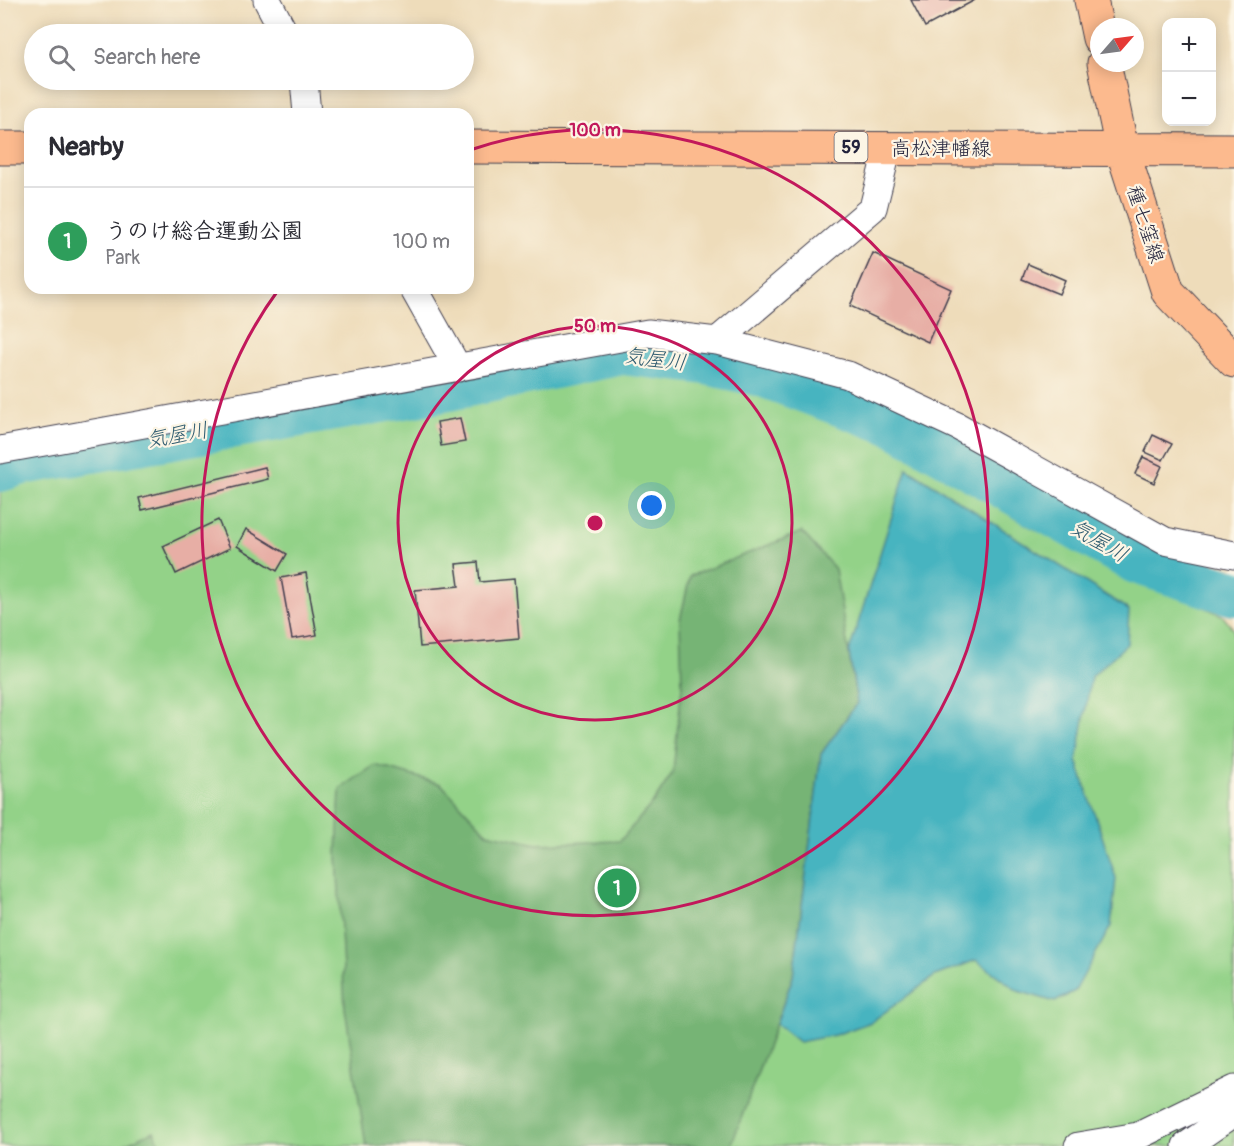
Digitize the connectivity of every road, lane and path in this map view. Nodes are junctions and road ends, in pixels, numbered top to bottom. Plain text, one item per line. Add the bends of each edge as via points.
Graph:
1 (267, 0) edge
2 (1091, 0) edge
3 (1095, 18) edge
4 (280, 24) edge
5 (1106, 72) edge
6 (305, 90) edge
7 (306, 108) edge
8 (474, 147) edge
9 (888, 147) junction
10 (0, 148) edge
11 (24, 148) edge
12 (1122, 149) junction
13 (1234, 150) edge
14 (416, 294) edge
15 (717, 341) junction
16 (1234, 361) edge
17 (458, 368) junction
18 (0, 450) edge
19 (1234, 555) edge
20 (1234, 1089) edge
21 (1234, 1113) edge
22 (1078, 1146) edge
23 (1186, 1146) edge

1 - 4 street
2 - 3 main road
5 - 12 main road, 種七窪線
6 - 7 street
8 - 9 main road, 高松津幡線 / 59
9 - 12 main road, 高松津幡線 / 59
9 - 15 street via 873,208
10 - 11 main road
12 - 13 main road, 高松津幡線 / 59
12 - 16 main road, 種七窪線 via 1168,292
14 - 17 street
15 - 17 street via 648,333
15 - 19 street via 848,375 957,426 1165,541
17 - 18 street
20 - 22 street via 1138,1136
21 - 23 street

